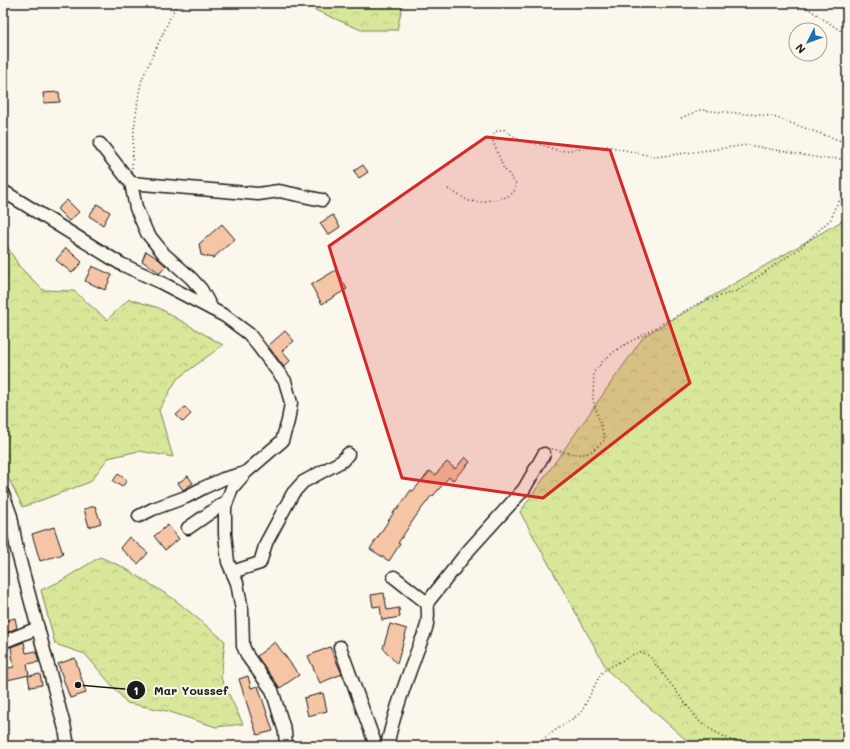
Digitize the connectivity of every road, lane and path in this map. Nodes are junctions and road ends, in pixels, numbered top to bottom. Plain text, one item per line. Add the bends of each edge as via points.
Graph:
1 (177, 3) edge
2 (800, 3) edge
3 (847, 35) edge
4 (681, 118) dead end
5 (847, 143) edge
6 (100, 144) dead end
7 (847, 159) edge
8 (132, 168) dead end
9 (131, 184) junction
10 (448, 189) dead end
11 (847, 189) edge
12 (3, 191) edge
13 (322, 200) dead end
14 (212, 309) junction
15 (348, 454) dead end
16 (544, 454) joint
17 (245, 473) junction
18 (3, 494) edge
19 (227, 501) junction
20 (139, 516) dead end
21 (188, 528) dead end
22 (232, 572) junction
23 (394, 577) dead end
24 (427, 603) junction
25 (38, 628) junction
26 (3, 642) edge
27 (340, 647) dead end
28 (68, 746) edge
29 (286, 746) edge
30 (376, 746) edge
31 (387, 746) edge
32 (537, 746) edge
33 (742, 746) edge

1 - 8 path via 142,79 134,129
2 - 3 path
4 - 5 path via 700,110 771,116
6 - 9 street
7 - 10 path via 819,158 748,145 655,157 607,146 560,151 522,141 503,129 495,132 492,140 503,167 516,184 514,192 507,197 481,202 469,201
9 - 13 street via 258,194 279,191
9 - 14 street via 136,208 147,233 164,254 201,289
11 - 16 path via 834,209 832,218 793,253 737,291 701,302 619,348 603,361 594,372 593,400 605,439 585,454 549,448
12 - 14 street via 121,264
14 - 17 street via 249,334 285,381 291,404 282,441
15 - 22 street via 342,461 303,482 293,493 266,543 260,563
16 - 24 street via 524,489 468,551
17 - 19 street via 232,488
17 - 20 street via 223,479
18 - 25 street via 11,516 17,550
19 - 21 street
19 - 22 street via 225,534 228,562
22 - 29 street via 237,583 242,610 243,646 272,690 285,732
23 - 24 street
24 - 31 street via 429,615 426,630 398,706
25 - 26 street
25 - 28 street
27 - 30 street
32 - 33 path via 582,711 603,671 641,652 650,657 699,721

